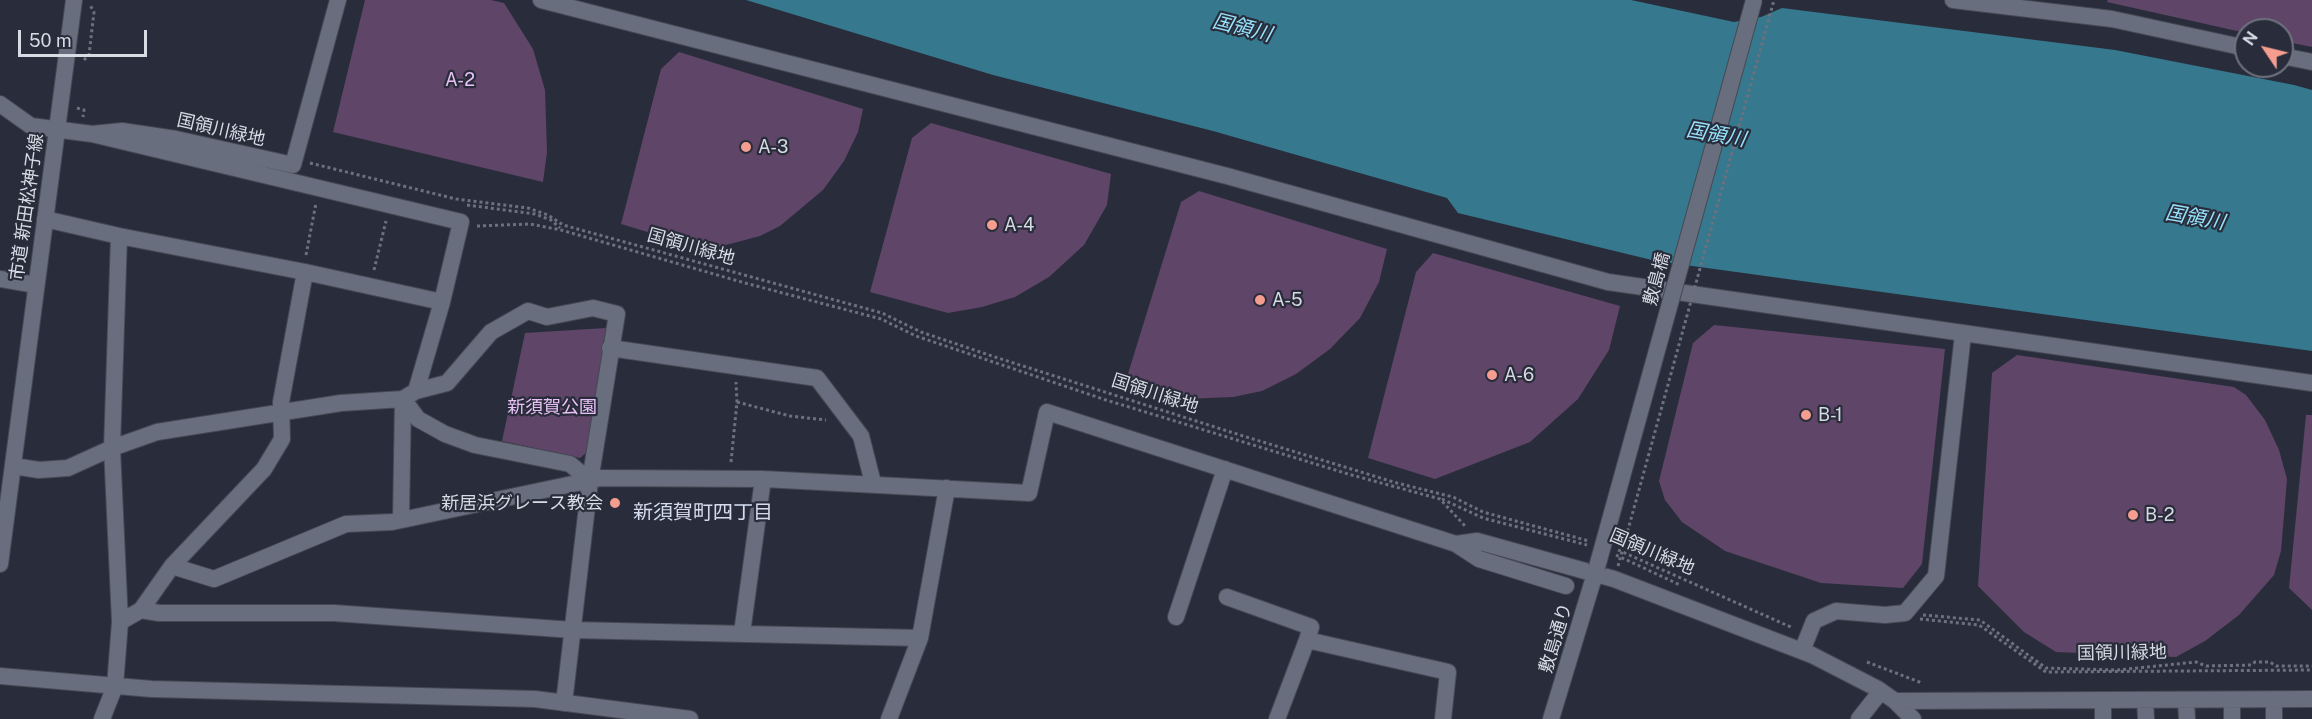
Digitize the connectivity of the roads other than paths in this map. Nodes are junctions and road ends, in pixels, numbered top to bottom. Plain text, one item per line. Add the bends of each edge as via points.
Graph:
1 (74, 0) edge
2 (338, 0) edge
3 (541, 0) edge
4 (1754, 0) edge
5 (1953, 0) edge
6 (2234, 45) edge
7 (2294, 58) edge
8 (2312, 62) edge
9 (0, 104) edge
10 (92, 127) junction
11 (57, 130) junction
12 (45, 219) junction
13 (119, 236) junction
14 (304, 272) junction
15 (0, 279) edge
16 (36, 285) junction
17 (442, 302) junction
18 (1963, 334) junction
19 (610, 348) junction
20 (2312, 383) edge
21 (410, 395) junction
22 (283, 412) junction
23 (112, 448) junction
24 (13, 466) junction
25 (1224, 469) junction
26 (763, 479) junction
27 (590, 481) junction
28 (873, 483) junction
29 (947, 488) junction
30 (3, 513) edge
31 (401, 519) junction
32 (1456, 544) junction
33 (0, 564) edge
34 (172, 566) junction
35 (1597, 570) junction
36 (1566, 586) dead end
37 (1227, 597) dead end
38 (141, 610) junction
39 (1176, 617) dead end
40 (120, 622) junction
41 (573, 630) junction
42 (742, 633) junction
43 (920, 638) junction
44 (1307, 640) junction
45 (1802, 651) junction
46 (0, 676) edge
47 (114, 686) junction
48 (1881, 691) junction
49 (2312, 699) edge
50 (2145, 700) junction
51 (2186, 700) junction
52 (2232, 700) junction
53 (2274, 700) junction
54 (1896, 701) junction
55 (2103, 701) junction
56 (564, 703) junction
57 (1979, 710) edge
58 (102, 719) edge
59 (690, 719) edge
60 (889, 719) edge
61 (1277, 719) edge
62 (1443, 719) edge
63 (1551, 719) edge
64 (1859, 719) edge
65 (1913, 719) edge
66 (2103, 719) edge
67 (2146, 719) edge
68 (2187, 719) edge
69 (2232, 719) edge
70 (2274, 719) edge

1 - 11 street, 市道 新田松神子線
2 - 10 street via 293,165 176,139
3 - 18 street via 1227,176 1608,282
4 - 35 street, 敷島橋, bridge
5 - 6 street via 2112,19
7 - 8 street
9 - 11 street via 31,126
10 - 11 street
10 - 17 street via 461,222
11 - 12 street, 市道 新田松神子線
12 - 13 street
12 - 16 street, 市道 新田松神子線
13 - 14 street
13 - 23 street
14 - 17 street
14 - 22 street via 281,402
15 - 16 street
16 - 24 street, 市道 新田松神子線
17 - 21 street
18 - 20 street
18 - 45 street via 1936,576 1906,612 1885,615 1836,610 1814,621
19 - 21 street via 616,314 592,308 547,317 528,310 491,332 447,382
19 - 27 street
19 - 28 street via 817,378 861,436
21 - 22 street
21 - 27 street via 418,419 445,434 475,445 570,464
21 - 31 street
22 - 23 street via 157,432
22 - 34 street via 282,439 264,469
23 - 24 street via 68,468 39,470
23 - 40 street
24 - 30 street, 市道 新田松神子線
25 - 29 street via 1047,412 1029,493
25 - 32 street
25 - 39 street
26 - 27 street
26 - 28 street
26 - 42 street
27 - 31 street
27 - 41 street
28 - 29 street
29 - 43 street
30 - 33 street, 市道 新田松神子線
31 - 34 street via 346,524 214,579
32 - 35 street via 1477,541
32 - 36 street via 1479,559
34 - 38 street
35 - 45 street
35 - 63 street, 敷島通り
37 - 44 street via 1311,627
38 - 40 street
38 - 41 street via 334,613
40 - 47 street
41 - 42 street
41 - 56 street
42 - 43 street
43 - 60 street
44 - 61 street
44 - 62 street via 1448,672
45 - 48 street
46 - 47 street
47 - 56 street via 480,696
47 - 58 street
48 - 54 street
48 - 64 street
49 - 53 street
50 - 51 street
50 - 55 street
50 - 67 street
51 - 52 street
51 - 68 street
52 - 53 street
52 - 69 street
53 - 70 street
54 - 57 street
54 - 65 street
55 - 57 street
55 - 66 street
56 - 59 street

